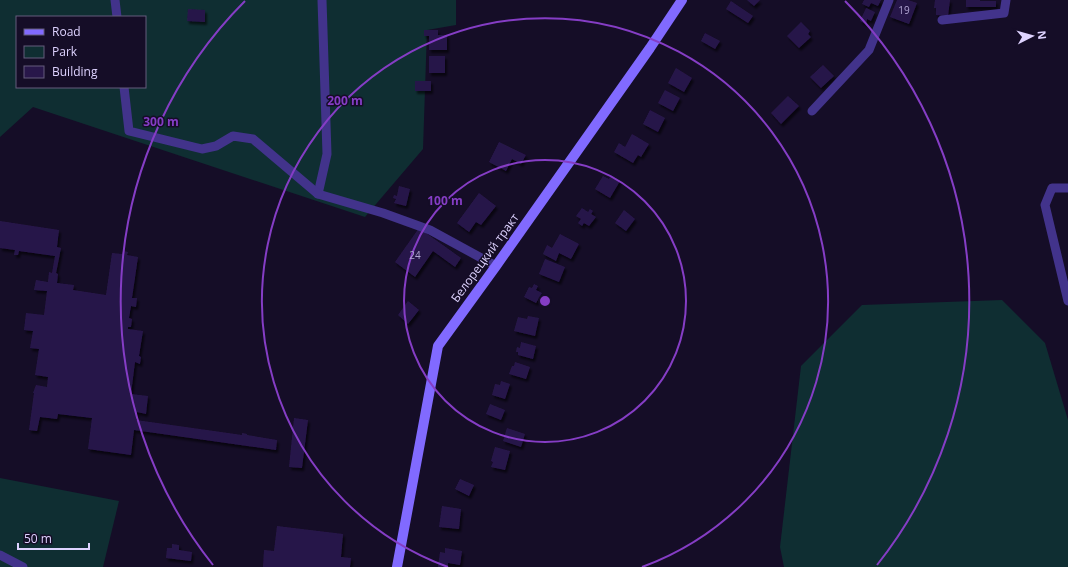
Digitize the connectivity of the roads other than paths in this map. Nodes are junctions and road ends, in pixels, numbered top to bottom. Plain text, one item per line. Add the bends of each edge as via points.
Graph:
1 (115, 0) edge
2 (322, 0) edge
3 (889, 0) edge
4 (1006, 0) edge
5 (678, 1) edge
6 (117, 16) edge
7 (942, 20) dead end
8 (124, 88) edge
9 (812, 111) dead end
10 (1068, 188) edge
11 (318, 194) junction
12 (496, 266) junction
13 (1068, 301) edge
14 (0, 555) edge
15 (23, 567) edge
16 (397, 567) edge

1 - 6 street
2 - 11 street via 327,154
3 - 9 street via 869,50
4 - 7 street via 1004,13
5 - 12 street, Белорецкий тракт via 650,48
8 - 11 street via 128,132 202,149 216,146 233,136 253,140
10 - 13 street via 1052,188 1045,204
11 - 12 street via 383,212 430,230
12 - 16 street, Белорецкий тракт via 438,346
14 - 15 street

